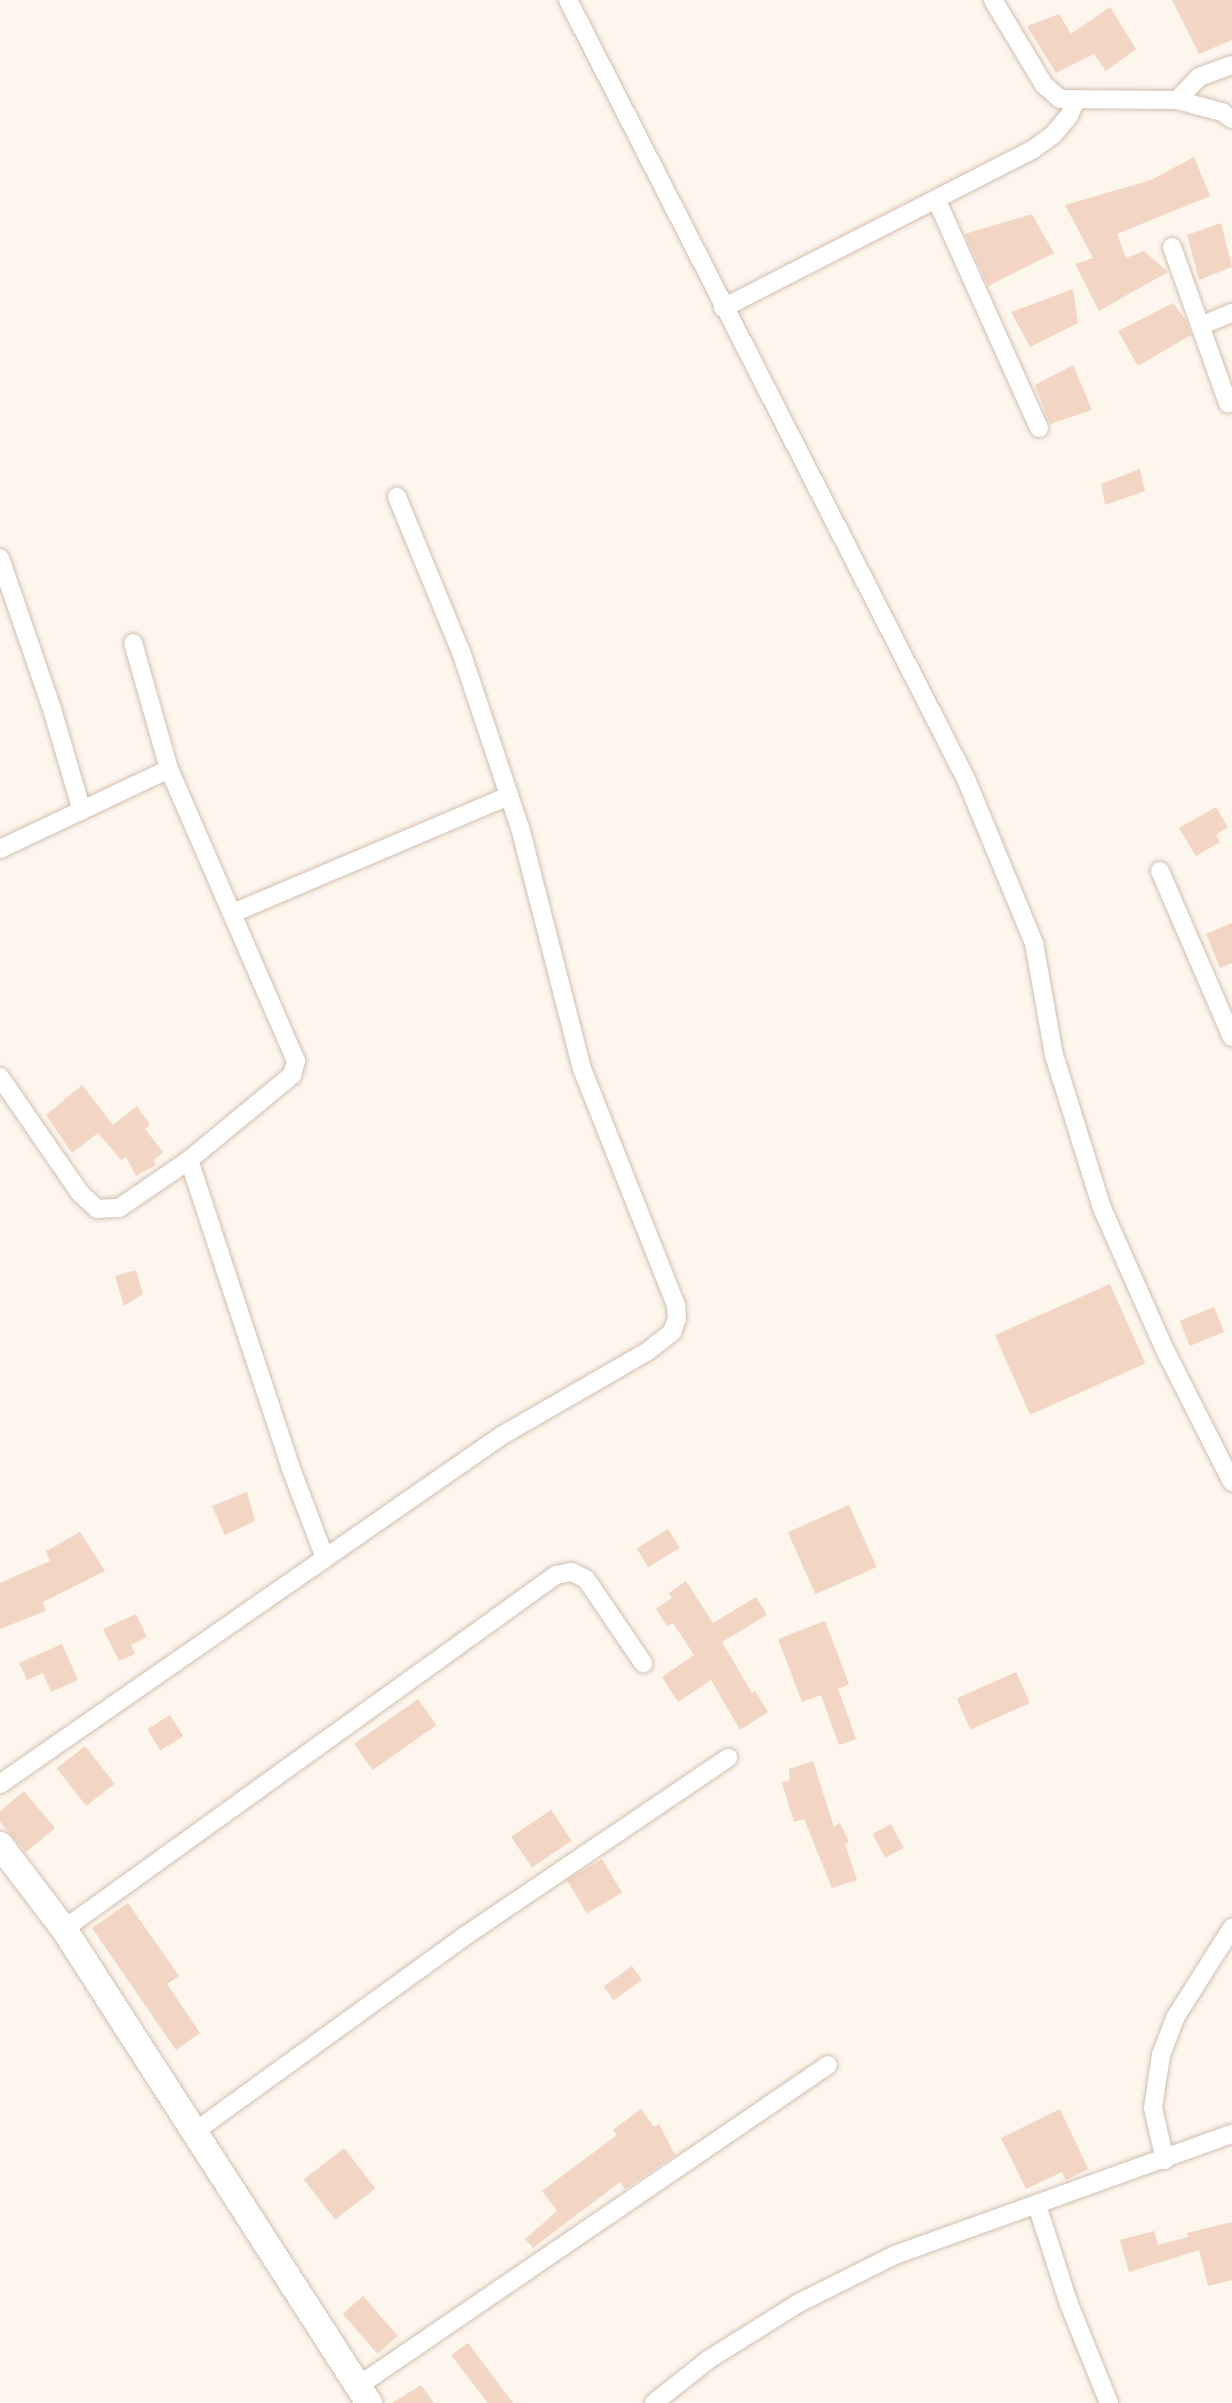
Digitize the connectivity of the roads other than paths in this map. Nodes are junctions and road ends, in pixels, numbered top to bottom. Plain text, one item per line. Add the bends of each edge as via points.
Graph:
1 (568, 0) edge
2 (993, 0) edge
3 (1232, 65) edge
4 (1177, 100) junction
5 (1075, 102) junction
6 (1232, 119) edge
7 (937, 201) junction
8 (1172, 247) dead end
9 (723, 308) junction
10 (1232, 313) edge
11 (1202, 325) junction
12 (1228, 403) dead end
13 (1039, 428) dead end
14 (397, 497) dead end
15 (0, 558) edge
16 (133, 643) dead end
17 (169, 769) junction
18 (509, 796) junction
19 (82, 811) junction
20 (0, 849) edge
21 (1160, 871) dead end
22 (233, 913) junction
23 (1232, 1037) edge
24 (0, 1077) edge
25 (189, 1160) junction
26 (1232, 1482) edge
27 (325, 1558) junction
28 (643, 1663) dead end
29 (728, 1758) dead end
30 (0, 1784) edge
31 (0, 1845) edge
32 (1232, 1928) edge
33 (64, 1929) junction
34 (828, 2065) dead end
35 (197, 2130) junction
36 (1232, 2134) edge
37 (1165, 2160) junction
38 (1037, 2205) junction
39 (364, 2394) edge
40 (654, 2403) edge
41 (1109, 2403) edge

1 - 9 street
2 - 5 street via 1044,85 1060,99
3 - 4 street via 1199,77
4 - 5 street
4 - 6 street
5 - 7 street via 1053,135
7 - 9 street
7 - 13 street
8 - 11 street
9 - 26 street via 966,779 1034,943 1054,1055 1102,1208
10 - 11 street
11 - 12 street
14 - 18 street via 461,652
15 - 19 street
16 - 17 street
17 - 19 street
17 - 22 street
18 - 22 street
18 - 27 street via 582,1069 676,1305 677,1319 672,1332 648,1351 501,1436
19 - 20 street
21 - 23 street
22 - 25 street via 296,1061 285,1083
24 - 25 street via 80,1193 97,1209 119,1208
25 - 27 street
27 - 30 street
28 - 33 street via 586,1579 572,1572 556,1575
29 - 35 street via 465,1936
31 - 33 street
32 - 37 street via 1175,2018 1161,2055 1153,2108
33 - 35 street
34 - 39 street
35 - 39 street
36 - 37 street
37 - 38 street
38 - 40 street via 895,2255 799,2303 708,2360
38 - 41 street

